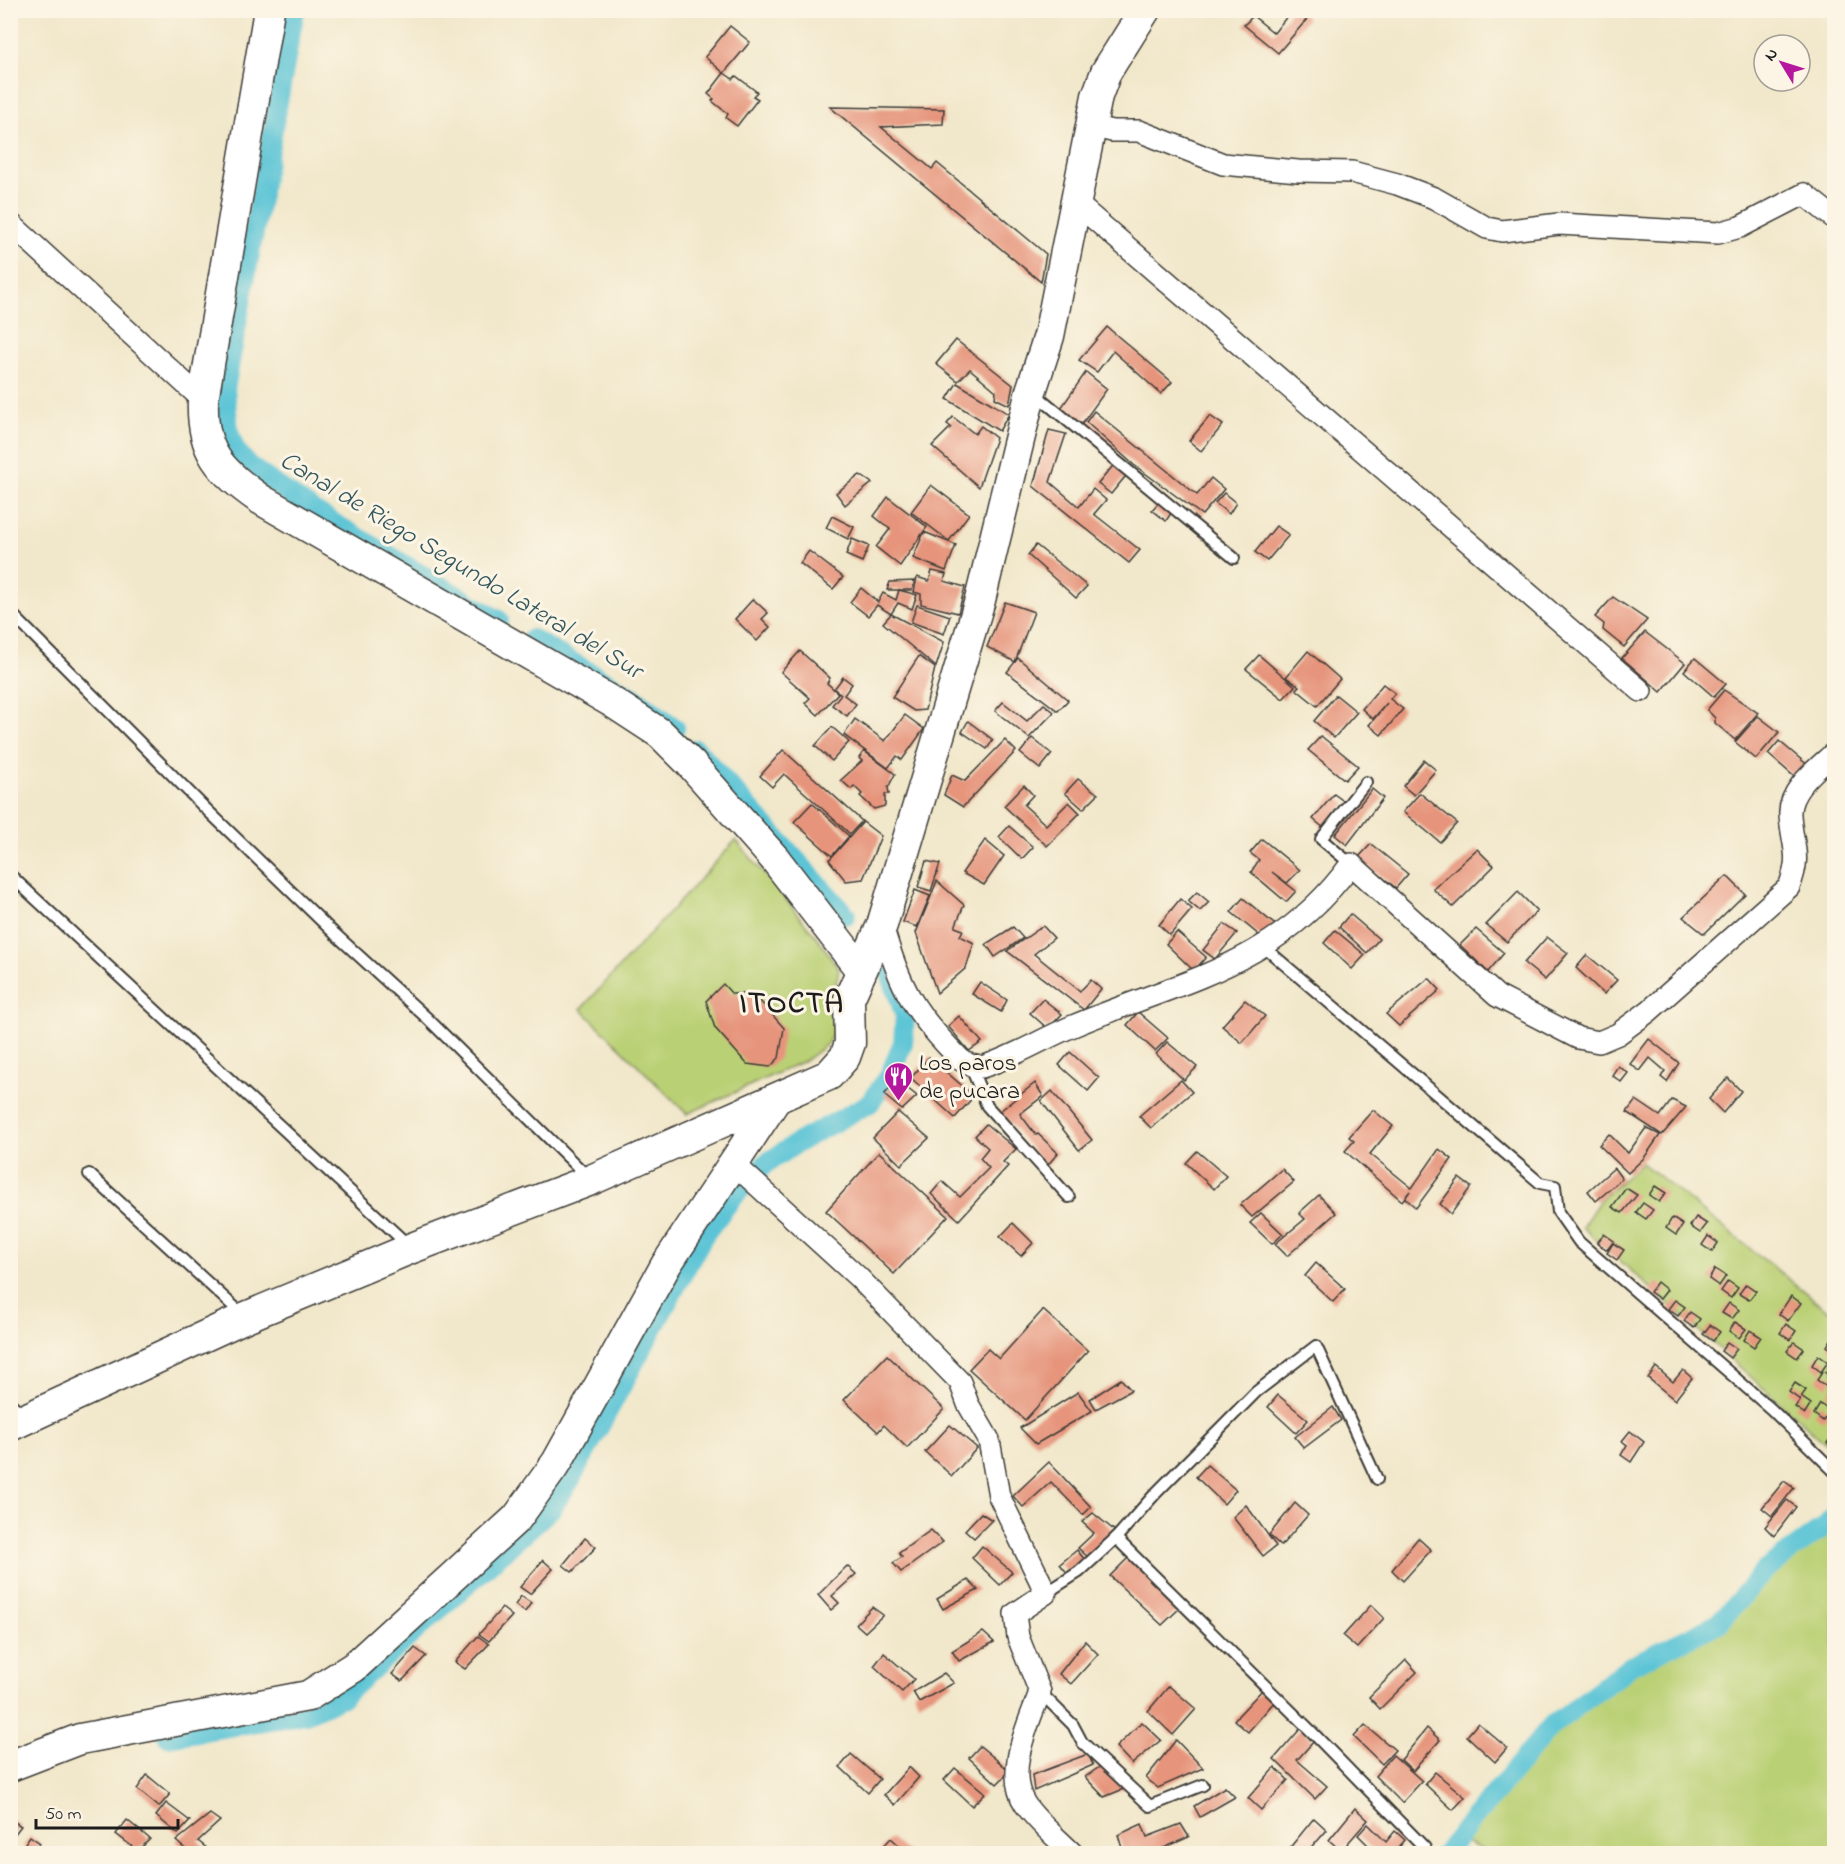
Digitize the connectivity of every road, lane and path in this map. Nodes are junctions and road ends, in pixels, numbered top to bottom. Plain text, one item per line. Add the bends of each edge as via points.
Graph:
1 (269, 10) edge
2 (1145, 10) edge
3 (1089, 126) junction
4 (1076, 203) junction
5 (1834, 218) edge
6 (10, 223) edge
7 (1032, 391) junction
8 (203, 400) junction
9 (1234, 558) dead end
10 (10, 612) edge
11 (1641, 691) dead end
12 (1834, 753) edge
13 (1366, 782) dead end
14 (1351, 864) junction
15 (10, 875) edge
16 (882, 925) junction
17 (1264, 947) junction
18 (860, 969) junction
19 (969, 1065) junction
20 (776, 1099) junction
21 (744, 1173) junction
22 (89, 1174) dead end
23 (591, 1180) junction
24 (1069, 1197) dead end
25 (412, 1248) junction
26 (246, 1317) junction
27 (16, 1415) edge
28 (1834, 1471) edge
29 (1377, 1479) dead end
30 (1116, 1538) junction
31 (1046, 1593) junction
32 (1040, 1692) junction
33 (10, 1766) edge
34 (1203, 1785) dead end
35 (1425, 1848) dead end
36 (1073, 1854) edge

1 - 8 street
2 - 3 street via 1106,72
3 - 4 street
3 - 5 street via 1139,131 1223,164 1352,172 1397,183 1434,198 1487,228 1503,231 1559,224 1718,232 1740,227 1804,194
4 - 7 street via 1049,336
4 - 11 street
6 - 8 street
7 - 9 lane
7 - 16 street via 980,600
8 - 18 street via 206,443 214,458 240,485 661,734 775,859
10 - 23 lane via 204,807
12 - 14 street via 1797,792 1790,813 1797,867 1789,887 1649,1011 1618,1034 1599,1042 1578,1038 1497,996
13 - 14 lane via 1321,839
14 - 17 street via 1311,912
15 - 25 lane
16 - 18 street
16 - 19 street via 908,998 934,1033
17 - 19 street via 1187,984 1073,1026 996,1063
17 - 28 lane via 1540,1183 1555,1186 1558,1212 1579,1242 1771,1409
18 - 20 street via 849,999 850,1042 845,1058 829,1075
19 - 24 lane via 987,1106
20 - 21 street
20 - 23 street
21 - 31 street via 858,1276 960,1382 989,1440 999,1496
21 - 33 street via 666,1265 534,1497 517,1518 354,1666 308,1696 80,1739
22 - 26 lane
23 - 25 street
25 - 26 street
26 - 27 street
29 - 30 lane via 1316,1346 1256,1392
30 - 31 lane via 1079,1572
30 - 35 lane
31 - 32 street via 1015,1614 1018,1637
32 - 34 lane via 1073,1725 1082,1742 1150,1806
32 - 36 street via 1026,1730 1018,1786 1024,1803

